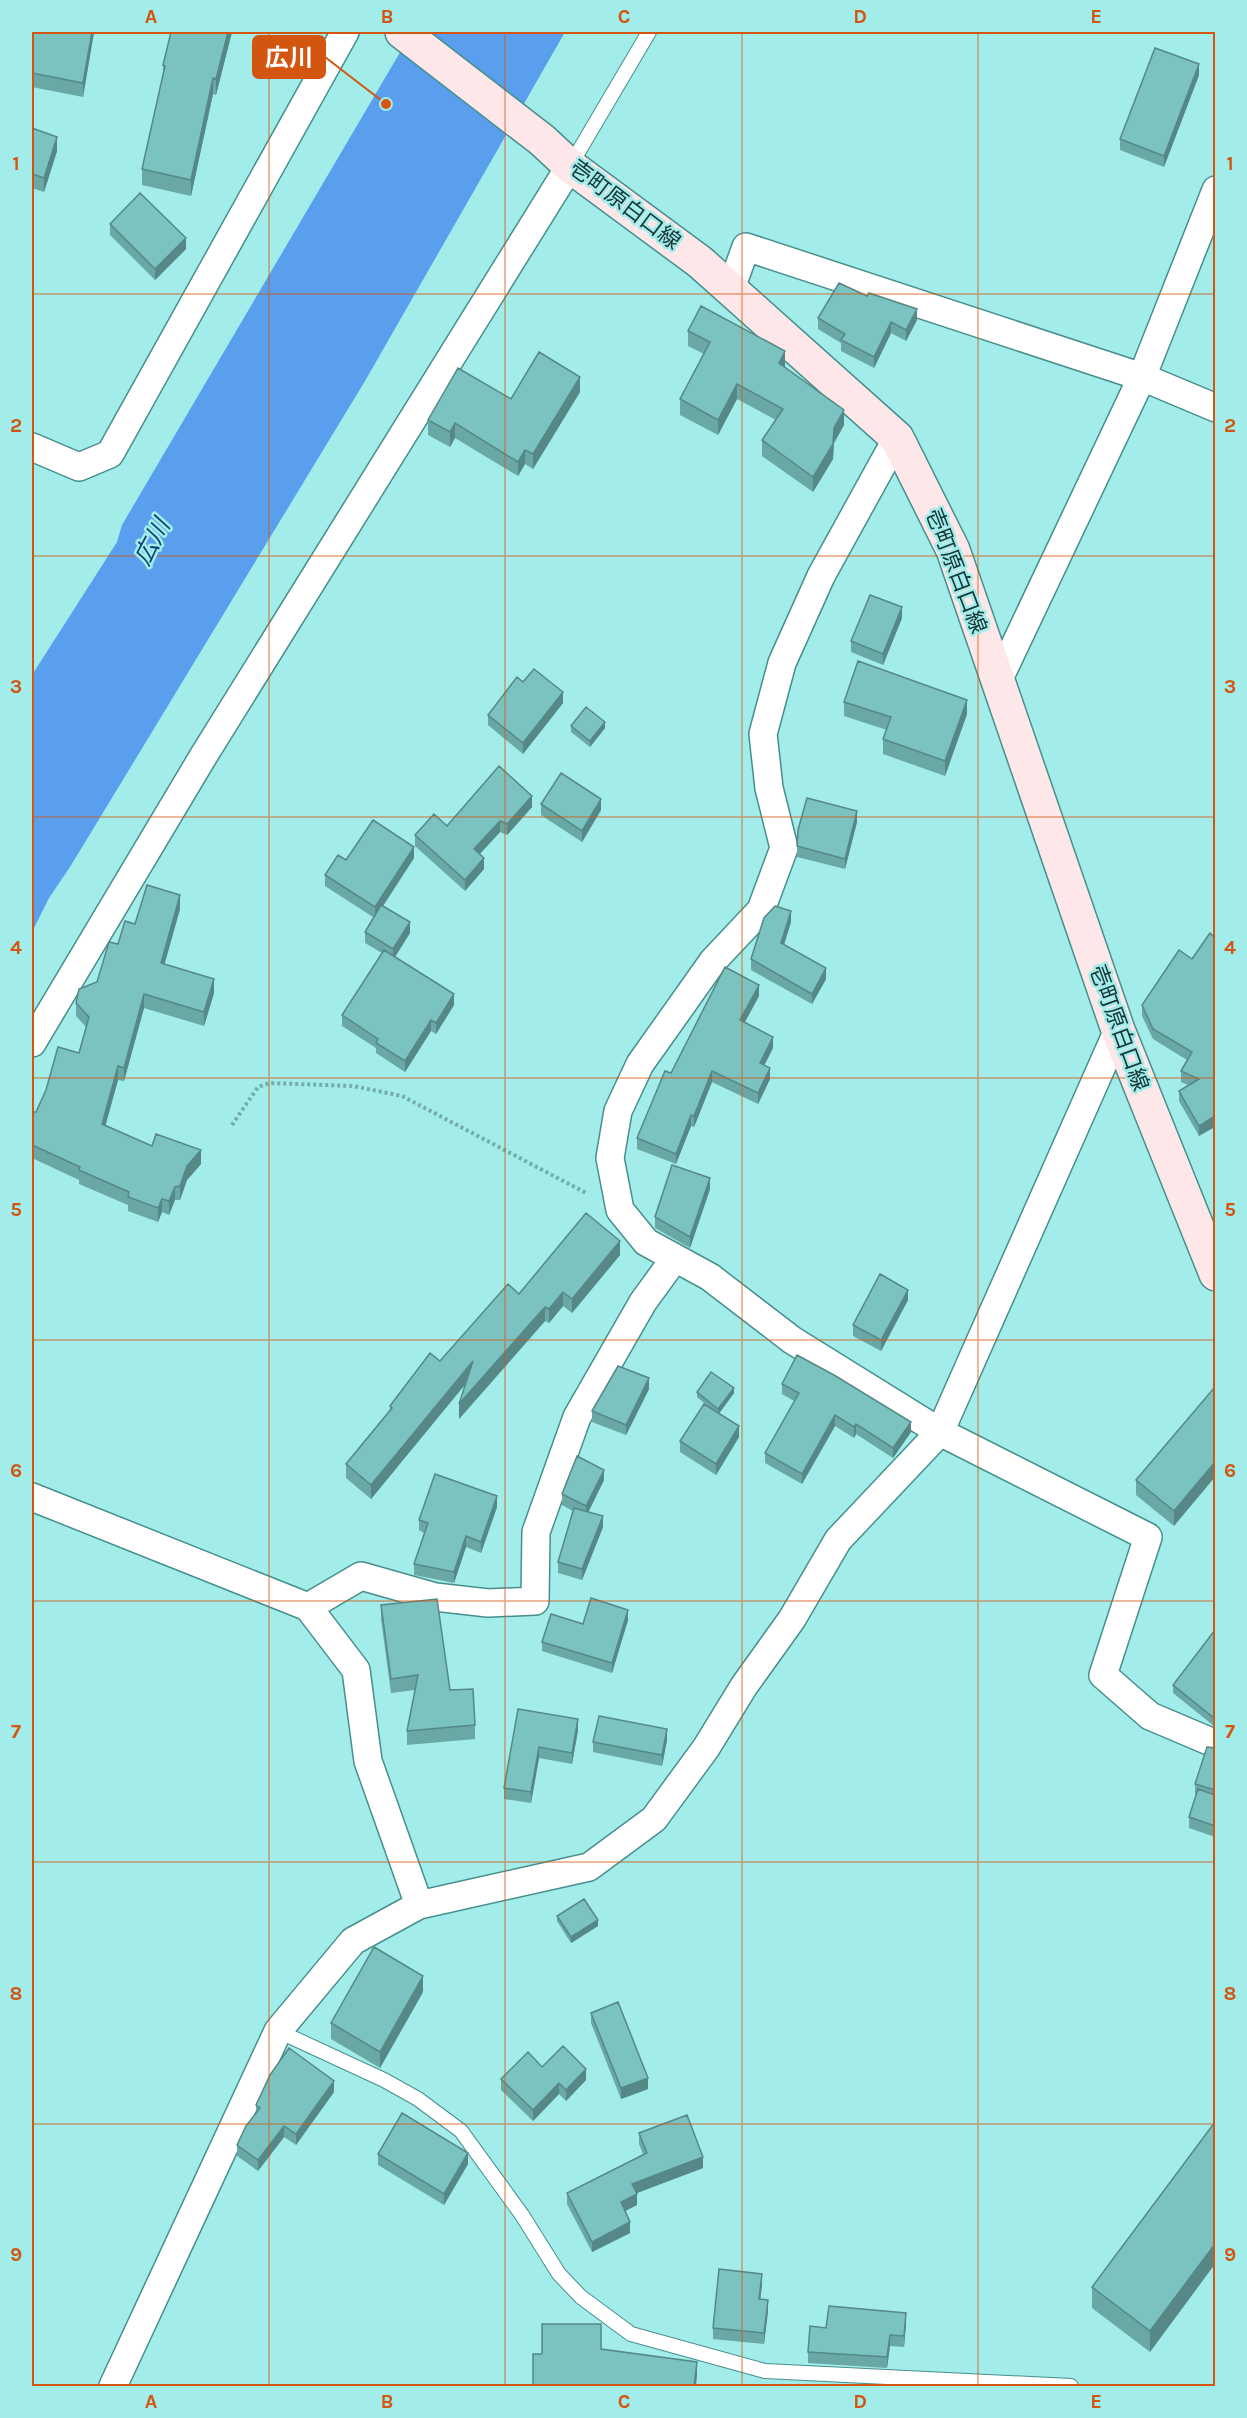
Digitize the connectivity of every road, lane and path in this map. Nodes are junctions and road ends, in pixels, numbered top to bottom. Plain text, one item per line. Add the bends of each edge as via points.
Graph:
1 (345, 32) edge
2 (402, 32) edge
3 (649, 32) edge
4 (570, 166) junction
5 (1215, 190) edge
6 (730, 291) junction
7 (1142, 376) junction
8 (1215, 408) edge
9 (897, 438) junction
10 (32, 447) edge
11 (998, 683) junction
12 (1118, 1030) junction
13 (32, 1043) edge
14 (232, 1125) dead end
15 (620, 1210) junction
16 (675, 1258) junction
17 (1215, 1274) edge
18 (940, 1432) junction
19 (32, 1497) edge
20 (308, 1607) junction
21 (1215, 1744) edge
22 (419, 1905) junction
23 (278, 2031) junction
24 (113, 2386) edge
25 (1071, 2386) edge

1 - 10 street via 110,454 80,467
2 - 4 main road, 壱町原白口線
3 - 4 lane
4 - 6 main road, 壱町原白口線 via 700,262
4 - 13 street via 198,765
5 - 7 street
6 - 7 street via 746,247
6 - 9 main road, 壱町原白口線
7 - 8 street
7 - 11 street
9 - 11 main road, 壱町原白口線 via 952,550
9 - 15 street via 821,576 782,663 763,734 769,788 784,848 761,910 713,961 640,1064 618,1111 609,1158
11 - 12 main road, 壱町原白口線
12 - 17 main road, 壱町原白口線
12 - 18 street
14 - 15 path via 258,1087 269,1083 353,1086 402,1096
15 - 16 street via 646,1242
16 - 18 street via 710,1277 792,1340
16 - 20 street via 643,1302 577,1417 536,1532 535,1601 488,1603 435,1597 361,1576
18 - 21 street via 1148,1537 1103,1676 1150,1716
18 - 22 street via 838,1540 792,1619 654,1819 589,1867
19 - 20 street
20 - 22 street via 356,1670 368,1761
22 - 23 street via 353,1941
23 - 24 street
23 - 25 lane via 384,2080 461,2131 559,2274 580,2297 631,2334 765,2371

